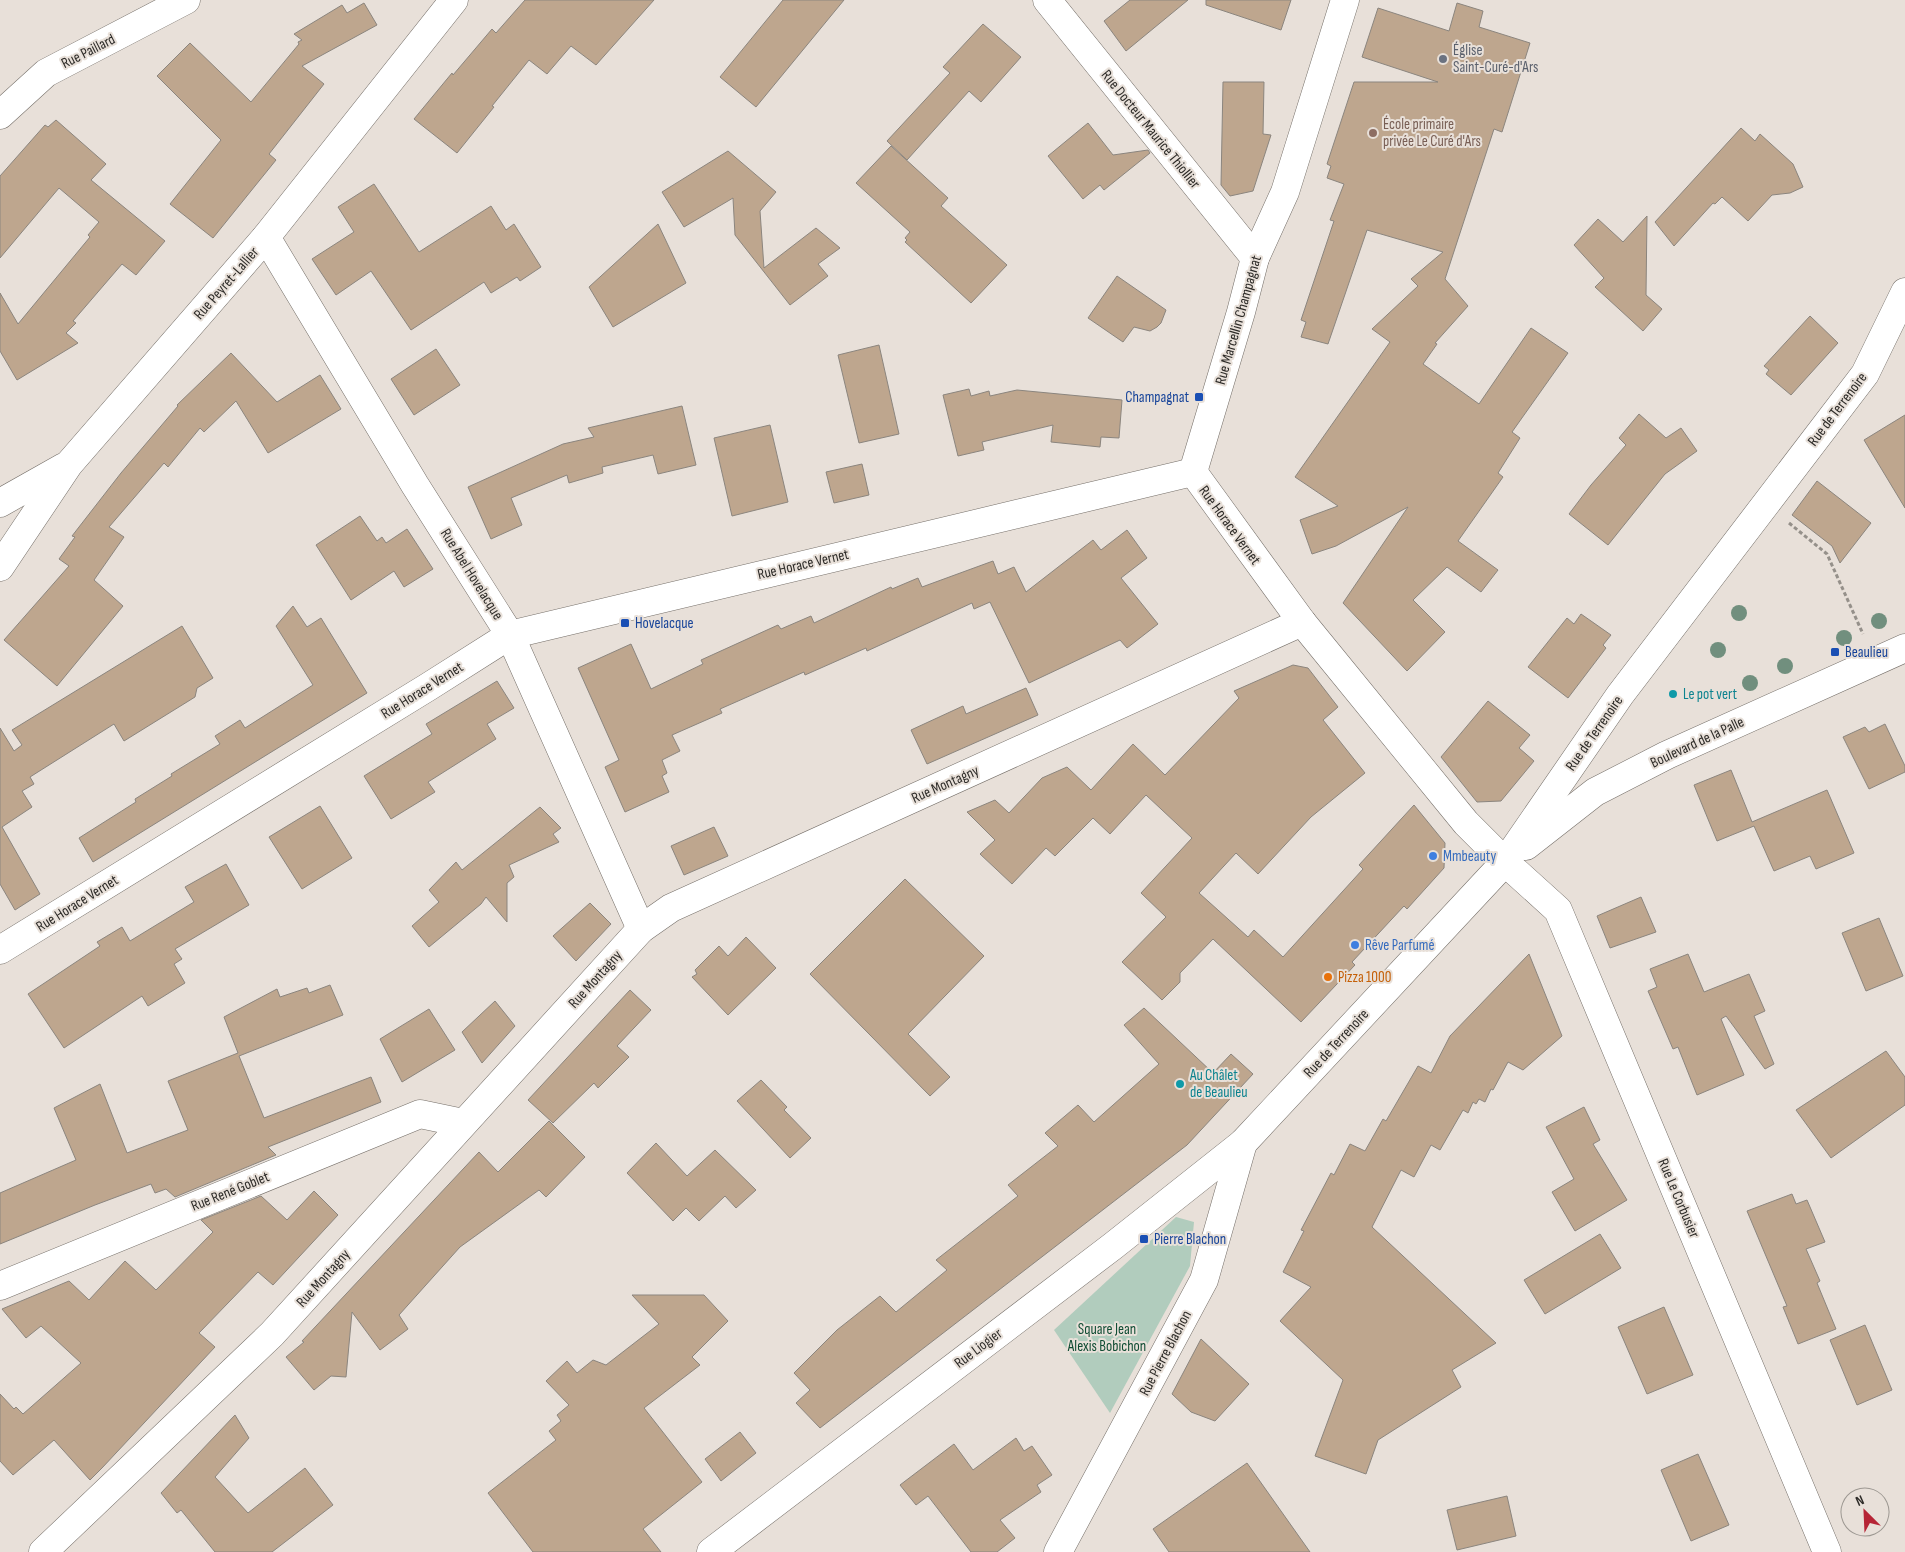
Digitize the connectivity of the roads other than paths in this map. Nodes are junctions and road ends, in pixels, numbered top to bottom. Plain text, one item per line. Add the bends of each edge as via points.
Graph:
1 (186, 0) edge
2 (454, 0) edge
3 (1047, 0) edge
4 (1345, 0) edge
5 (0, 115) edge
6 (266, 237) junction
7 (1255, 258) junction
8 (1905, 292) edge
9 (69, 464) junction
10 (1193, 472) junction
11 (0, 504) edge
12 (0, 567) edge
13 (1302, 622) junction
14 (510, 635) junction
15 (1905, 648) edge
16 (1505, 862) junction
17 (641, 929) junction
18 (0, 950) edge
19 (463, 1123) junction
20 (1243, 1142) junction
21 (0, 1286) edge
22 (43, 1552) edge
23 (711, 1552) edge
24 (1058, 1552) edge
25 (1827, 1552) edge

1 - 5 street, Rue Paillard via 46,73
2 - 6 street, Rue Peyret-Lallier
3 - 7 street, Rue Docteur Maurice Thiollier
4 - 7 street, Rue Marcellin Champagnat via 1285,192
6 - 9 street, Rue Peyret-Lallier
6 - 14 street, Rue Abel Hovelacque
7 - 10 street, Rue Marcellin Champagnat
8 - 16 street, Rue de Terrenoire via 1865,374 1620,695
9 - 11 street
9 - 12 street, Rue Peyret-Lallier
10 - 13 street, Rue Horace Vernet
10 - 14 street, Rue Horace Vernet
13 - 16 street, Rue Horace Vernet via 1466,823
13 - 17 street, Rue Montagny via 670,908
14 - 17 street, Rue Abel Hovelacque
14 - 18 street, Rue Horace Vernet
15 - 16 street, Boulevard de la Palle via 1667,755 1596,792
16 - 20 street, Rue de Terrenoire
16 - 25 street, Rue Le Corbusier via 1558,910
17 - 19 street, Rue Montagny
19 - 21 street, Rue René Goblet via 420,1114
19 - 22 street, Rue Montagny via 272,1334
20 - 23 street, Rue Liogier via 1114,1246
20 - 24 street, Rue Pierre Blachon via 1204,1280

